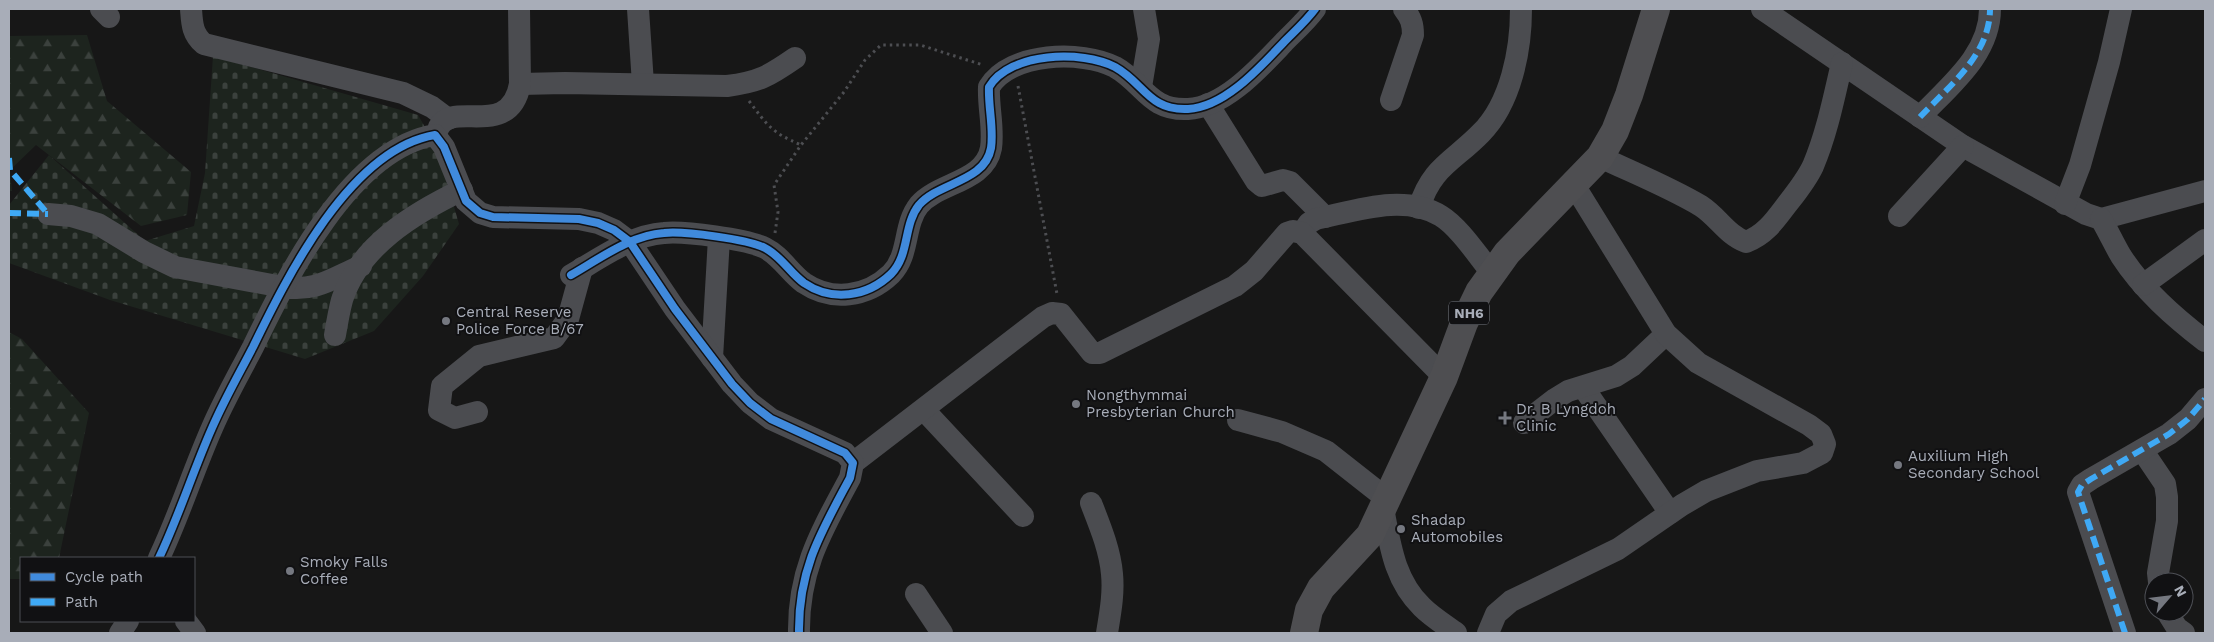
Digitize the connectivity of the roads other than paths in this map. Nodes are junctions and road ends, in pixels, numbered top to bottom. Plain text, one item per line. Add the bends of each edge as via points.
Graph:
1 (191, 9) edge
2 (519, 9) edge
3 (638, 9) edge
4 (1144, 9) edge
5 (1315, 9) edge
6 (1404, 9) edge
7 (1520, 9) edge
8 (1656, 9) edge
9 (1762, 9) edge
10 (1990, 9) edge
11 (2121, 9) edge
12 (795, 58) dead end
13 (1842, 62) junction
14 (520, 84) junction
15 (643, 84) junction
16 (1141, 87) junction
17 (1391, 100) dead end
18 (1208, 104) junction
19 (1920, 117) junction
20 (442, 127) junction
21 (1963, 146) junction
22 (1600, 157) junction
23 (1574, 185) junction
24 (462, 190) junction
25 (2205, 191) edge
26 (2065, 204) junction
27 (1419, 208) junction
28 (48, 214) dead end
29 (1899, 216) dead end
30 (1325, 217) junction
31 (2101, 219) junction
32 (1302, 233) junction
33 (720, 238) junction
34 (630, 242) junction
35 (2201, 250) edge
36 (361, 266) junction
37 (1492, 273) junction
38 (2143, 285) junction
39 (283, 286) junction
40 (1666, 334) junction
41 (335, 335) dead end
42 (2205, 339) edge
43 (712, 358) junction
44 (1444, 377) junction
45 (1583, 386) junction
46 (2205, 399) edge
47 (924, 410) junction
48 (477, 412) dead end
49 (1238, 420) dead end
50 (1524, 424) dead end
51 (2142, 450) junction
52 (853, 463) junction
53 (1091, 503) dead end
54 (1385, 504) junction
55 (1670, 513) junction
56 (1023, 516) dead end
57 (159, 557) edge
58 (2158, 572) edge
59 (916, 594) dead end
60 (127, 622) edge
61 (187, 622) edge
62 (2173, 622) edge
63 (120, 633) edge
64 (195, 633) edge
65 (798, 633) edge
66 (942, 633) edge
67 (1107, 633) edge
68 (1304, 633) edge
69 (1456, 633) edge
70 (1488, 633) edge
71 (2125, 633) edge
72 (2184, 633) edge

1 - 20 street via 193,30 204,44 402,93 418,100
2 - 14 street
3 - 15 street
4 - 16 street via 1149,39
5 - 18 street via 1257,69 1226,95
6 - 17 street via 1410,16 1413,35
7 - 27 street via 1508,90 1481,133 1448,160 1429,182
8 - 22 highway, NH6 / NH6 via 1629,95
9 - 13 street
10 - 19 street via 1990,23 1971,62
11 - 26 street via 2080,165
12 - 15 street via 768,77 750,84
13 - 19 street
13 - 22 street via 1825,131 1812,166 1801,186 1758,238 1746,242 1733,238 1704,208
14 - 15 street
14 - 20 street via 518,96 511,107 500,114
16 - 18 street via 1157,104 1190,109
16 - 33 street via 1116,68 1078,56 1028,60 999,75 989,87 992,134 986,161 964,179 921,203 913,213 897,266 875,286 857,293 839,295 819,291 803,282 772,252 753,244
18 - 30 street via 1256,181 1262,186 1283,180 1290,182
19 - 21 street
20 - 24 street via 444,147
20 - 39 street via 400,147 354,186 323,221
21 - 26 street
21 - 29 street
22 - 23 highway, NH6 / NH6
23 - 37 highway, NH6 / NH6 via 1507,253
23 - 40 street
24 - 34 street via 466,201 480,213 494,217 598,223
24 - 36 street via 408,219
25 - 31 street
26 - 31 street
27 - 30 street via 1383,205
27 - 37 street via 1441,216 1451,224
28 - 39 street via 72,216 98,224 175,267
30 - 32 street via 1309,223
31 - 38 street
32 - 44 street
32 - 47 street via 1287,233 1254,271 1235,286 1100,353 1092,353 1061,314 1052,313
33 - 34 street via 665,232
33 - 43 street
34 - 43 street
34 - 48 street via 577,271 568,320 554,338 479,356 442,386 439,410 455,418
35 - 38 street
36 - 39 street via 316,287 298,289
36 - 41 street via 342,300
37 - 44 highway, NH6 / NH6 via 1464,323
38 - 42 street via 2170,312
39 - 57 street via 215,421
40 - 45 street via 1632,366 1616,376
40 - 55 street via 1698,363 1809,425 1821,434 1825,444 1822,453 1813,459 1757,471 1733,480 1706,491
43 - 52 street via 750,403 771,419 845,453
44 - 54 highway, NH6 / NH6
45 - 50 street via 1555,399
45 - 55 street
46 - 51 street via 2188,419
47 - 52 street
47 - 56 street
49 - 54 street via 1282,432 1326,451
51 - 58 street via 2159,472 2167,497 2167,521
51 - 71 street via 2091,479 2078,492
52 - 65 street via 850,478 806,566
53 - 67 street via 1105,541 1112,574
54 - 68 highway, NH6 / NH6 via 1370,535 1321,588 1309,610
54 - 69 street via 1392,556 1398,572 1422,607
55 - 70 street via 1618,549 1511,601 1496,614
59 - 66 street
60 - 63 street
61 - 64 street
62 - 72 street

